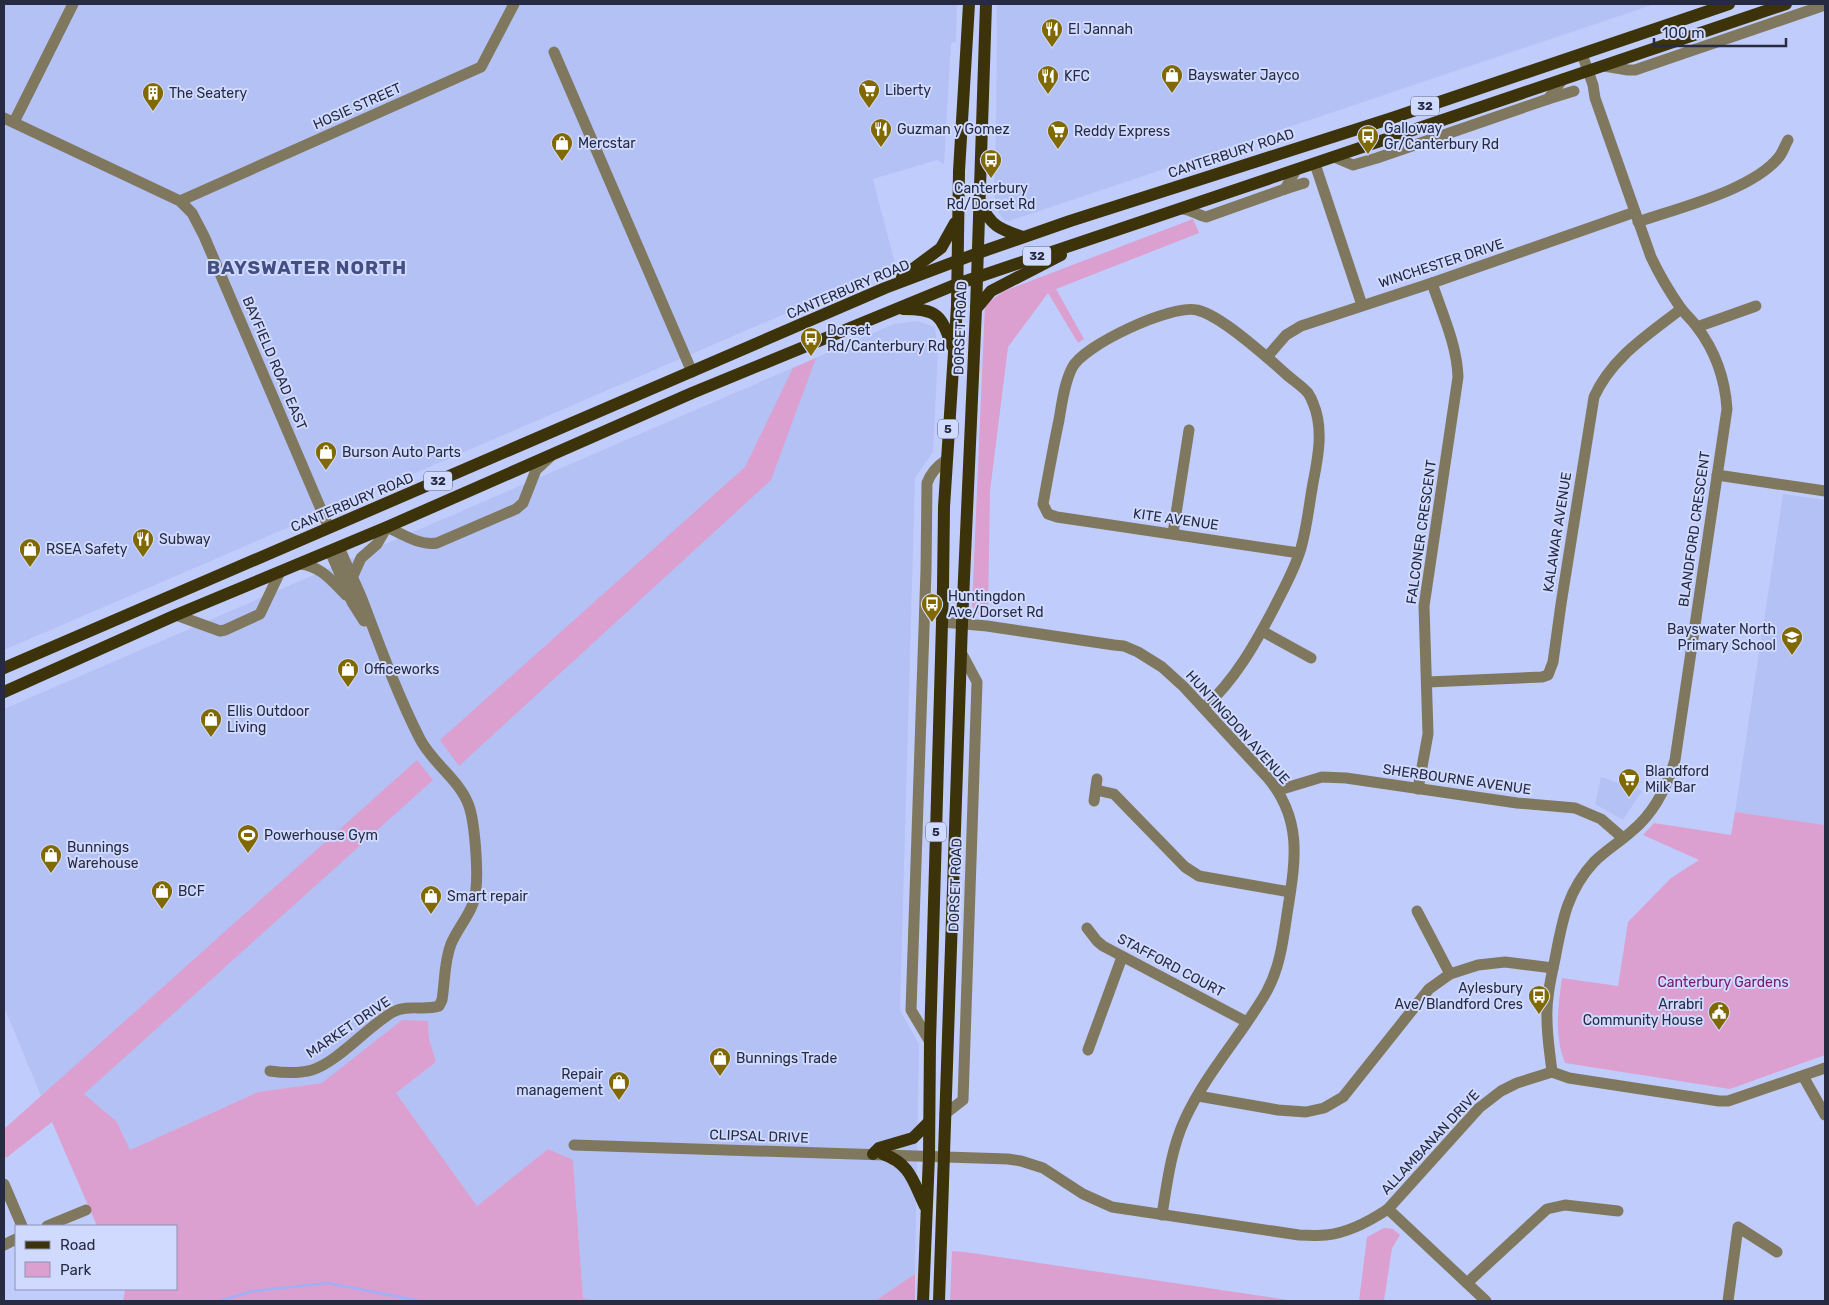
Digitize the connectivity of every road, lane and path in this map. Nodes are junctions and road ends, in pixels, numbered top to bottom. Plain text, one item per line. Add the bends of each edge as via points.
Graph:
1 (73, 4) edge
2 (514, 4) edge
3 (969, 4) edge
4 (986, 4) edge
5 (1729, 4) edge
6 (1786, 4) edge
7 (1825, 5) edge
8 (554, 52) dead end
9 (1580, 55) junction
10 (1604, 66) junction
11 (1586, 71) junction
12 (1563, 79) junction
13 (1574, 91) dead end
14 (1548, 99) junction
15 (9, 120) edge
16 (1788, 140) dead end
17 (1308, 144) junction
18 (1334, 158) junction
19 (1315, 164) junction
20 (1296, 170) junction
21 (1304, 183) dead end
22 (1285, 189) junction
23 (180, 201) junction
24 (980, 203) junction
25 (1183, 209) junction
26 (958, 217) junction
27 (1637, 217) junction
28 (1097, 236) junction
29 (1023, 238) junction
30 (978, 253) junction
31 (957, 261) junction
32 (977, 277) junction
33 (1432, 283) junction
34 (957, 284) junction
35 (886, 288) junction
36 (1362, 305) junction
37 (1756, 306) dead end
38 (897, 309) junction
39 (976, 309) junction
40 (1681, 309) junction
41 (1697, 327) junction
42 (954, 351) junction
43 (1266, 357) junction
44 (692, 372) junction
45 (574, 422) junction
46 (1189, 430) dead end
47 (582, 440) junction
48 (558, 451) junction
49 (946, 460) junction
50 (1717, 475) junction
51 (1825, 491) edge
52 (387, 527) junction
53 (329, 528) junction
54 (1173, 533) junction
55 (334, 549) junction
56 (1300, 553) junction
57 (300, 564) junction
58 (280, 572) junction
59 (352, 578) junction
60 (352, 602) junction
61 (176, 615) junction
62 (942, 622) junction
63 (962, 623) junction
64 (371, 629) junction
65 (1262, 631) junction
66 (961, 652) junction
67 (1311, 658) dead end
68 (11, 665) edge
69 (28, 681) junction
70 (1428, 682) junction
71 (4, 692) edge
72 (1204, 708) junction
73 (938, 768) junction
74 (919, 786) junction
75 (1418, 789) junction
76 (1096, 790) dead end
77 (1279, 790) junction
78 (1623, 838) junction
79 (1290, 892) junction
80 (1417, 911) dead end
81 (1087, 928) dead end
82 (1122, 957) junction
83 (1553, 968) junction
84 (1450, 974) junction
85 (1247, 1022) junction
86 (930, 1042) junction
87 (1088, 1050) dead end
88 (1825, 1068) edge
89 (270, 1071) dead end
90 (1552, 1072) junction
91 (1804, 1076) junction
92 (1198, 1096) junction
93 (945, 1114) junction
94 (1825, 1115) edge
95 (928, 1123) junction
96 (574, 1145) dead end
97 (878, 1154) junction
98 (929, 1156) junction
99 (944, 1157) junction
100 (4, 1184) edge
101 (926, 1208) junction
102 (1388, 1209) junction
103 (86, 1210) dead end
104 (1618, 1211) dead end
105 (1162, 1215) junction
106 (22, 1225) edge
107 (49, 1225) edge
108 (1777, 1252) dead end
109 (1467, 1283) junction
110 (923, 1301) edge
111 (940, 1301) edge
112 (1486, 1301) edge
113 (1728, 1301) edge

1 - 15 street
2 - 23 street, HOSIE STREET via 481,67
3 - 26 main road, DORSET ROAD / 5
4 - 24 main road, DORSET ROAD / 5
5 - 9 main road, CANTERBURY ROAD / 32
6 - 10 main road, 32
7 - 10 street via 1635,70
8 - 44 street
9 - 11 street, BLANDFORD CRESCENT
9 - 17 main road, CANTERBURY ROAD / 32
10 - 11 main road, 32
11 - 12 main road, 32
11 - 27 street, BLANDFORD CRESCENT
12 - 14 street
12 - 18 main road, 32
13 - 14 street
14 - 18 street via 1356,165
15 - 23 street, BAYFIELD ROAD EAST
16 - 27 street, WINCHESTER DRIVE via 1780,156 1764,172 1734,189
17 - 19 main road
17 - 29 main road, CANTERBURY ROAD / 32
18 - 19 main road, 32
19 - 20 main road, 32
19 - 36 street
20 - 22 street
20 - 25 main road, 32
21 - 22 street
22 - 25 street via 1206,216
23 - 53 street, BAYFIELD ROAD EAST via 192,213 204,236
24 - 29 main road via 999,229
24 - 30 main road, DORSET ROAD / 5
25 - 28 main road, 32
26 - 31 main road, DORSET ROAD / 5
26 - 35 main road via 941,248
27 - 33 street, WINCHESTER DRIVE
27 - 40 street, BLANDFORD CRESCENT via 1662,280
28 - 32 main road, 32
28 - 39 main road via 991,291
29 - 30 main road, CANTERBURY ROAD / 32
30 - 31 main road, CANTERBURY ROAD / 32
30 - 32 main road, DORSET ROAD / 5
31 - 34 main road, DORSET ROAD / 5
31 - 35 main road, CANTERBURY ROAD / 32
32 - 34 main road, 32
32 - 39 main road, DORSET ROAD / 5
33 - 36 street, WINCHESTER DRIVE
33 - 70 street, FALCONER CRESCENT via 1452,343 1458,377 1424,606
34 - 38 main road, 32
34 - 42 main road, DORSET ROAD / 5
35 - 44 main road, CANTERBURY ROAD / 32
36 - 43 street, WINCHESTER DRIVE via 1301,326 1286,335
37 - 41 street
38 - 42 main road via 926,311 943,321
38 - 47 main road, 32
39 - 63 main road, DORSET ROAD / 5
40 - 41 street, BLANDFORD CRESCENT
40 - 70 street, KALAWAR AVENUE via 1627,351 1601,382 1594,397 1550,672 1542,677
41 - 50 street, BLANDFORD CRESCENT via 1724,378 1727,409
42 - 49 main road, DORSET ROAD / 5
43 - 54 street, KITE AVENUE via 1220,320 1187,308 1128,329 1089,349 1072,368 1064,391 1043,504 1048,514
43 - 56 street via 1307,392 1317,414 1317,462
44 - 45 main road, CANTERBURY ROAD / 32
45 - 47 main road
45 - 53 main road, CANTERBURY ROAD / 32
46 - 54 street
47 - 48 main road, 32
48 - 52 main road, 32
48 - 52 street via 536,470 523,503 510,512 431,544
49 - 62 main road, DORSET ROAD / 5
49 - 74 street via 929,476 927,483
50 - 51 street
50 - 78 street, BLANDFORD CRESCENT via 1675,760 1667,785 1653,809
52 - 55 main road, 32
52 - 59 street via 377,544 361,558
53 - 55 main road
53 - 68 main road, CANTERBURY ROAD / 32
54 - 56 street, KITE AVENUE
55 - 57 main road, 32
55 - 59 street, MARKET DRIVE
55 - 60 street, MARKET DRIVE
56 - 65 street
57 - 58 main road, 32
57 - 60 street via 322,571
58 - 61 main road, 32
58 - 61 street via 255,618 225,630 213,630
59 - 64 street, MARKET DRIVE
60 - 64 street, MARKET DRIVE
61 - 69 main road, 32
62 - 63 street, HUNTINGDON AVENUE
62 - 73 main road, DORSET ROAD / 5
63 - 66 main road, DORSET ROAD / 5
63 - 72 street, HUNTINGDON AVENUE via 1124,646 1162,667
64 - 89 street, MARKET DRIVE via 420,739 460,789 469,806 473,827 475,896 448,952 439,1006 396,1010 314,1070
65 - 67 street
65 - 72 street via 1232,680
66 - 93 main road, DORSET ROAD / 5
66 - 93 street, DORSET ROAD via 977,682 964,1090 963,1100
68 - 69 main road
69 - 71 main road, 32
70 - 75 street, FALCONER CRESCENT via 1428,734
72 - 77 street, HUNTINGDON AVENUE
73 - 74 street
73 - 86 main road, DORSET ROAD / 5
74 - 86 street via 911,1010
75 - 77 street, SHERBOURNE AVENUE via 1322,777
75 - 78 street, SHERBOURNE AVENUE via 1575,808 1601,819
76 - 79 street via 1114,794 1186,867 1199,876
77 - 79 street, HUNTINGDON AVENUE via 1294,834
78 - 83 street, BLANDFORD CRESCENT via 1594,862 1572,893 1566,906
79 - 85 street, HUNTINGDON AVENUE via 1282,952 1268,990
80 - 84 street
81 - 82 street, STAFFORD COURT via 1096,942
82 - 85 street, STAFFORD COURT
82 - 87 street
83 - 84 street via 1505,962 1478,965
83 - 90 street, BLANDFORD CRESCENT via 1546,1017
84 - 92 street via 1428,989 1343,1097 1324,1108 1306,1112 1278,1110
85 - 92 street, HUNTINGDON AVENUE
86 - 95 main road, DORSET ROAD / 5
88 - 91 street
90 - 91 street via 1570,1078 1719,1101 1736,1100
90 - 102 street, ALLAMBANAN DRIVE via 1501,1090 1488,1100
91 - 94 street
92 - 105 street, HUNTINGDON AVENUE via 1176,1142
93 - 99 main road, DORSET ROAD / 5
95 - 97 main road via 913,1138 879,1148
95 - 98 main road, DORSET ROAD / 5
96 - 97 street, CLIPSAL DRIVE
97 - 98 street, CLIPSAL DRIVE
97 - 101 main road via 898,1161 910,1173
98 - 99 street, CLIPSAL DRIVE
98 - 101 main road, DORSET ROAD / 5
99 - 105 street, ALLAMBANAN DRIVE via 1021,1161 1043,1168 1104,1204
99 - 111 main road, DORSET ROAD / 5
100 - 106 street
101 - 110 main road, DORSET ROAD / 5
102 - 105 street, ALLAMBANAN DRIVE via 1356,1227 1328,1236 1299,1236
102 - 109 street
103 - 107 street
104 - 109 street via 1565,1205 1547,1209
108 - 113 street via 1738,1227
109 - 112 street

